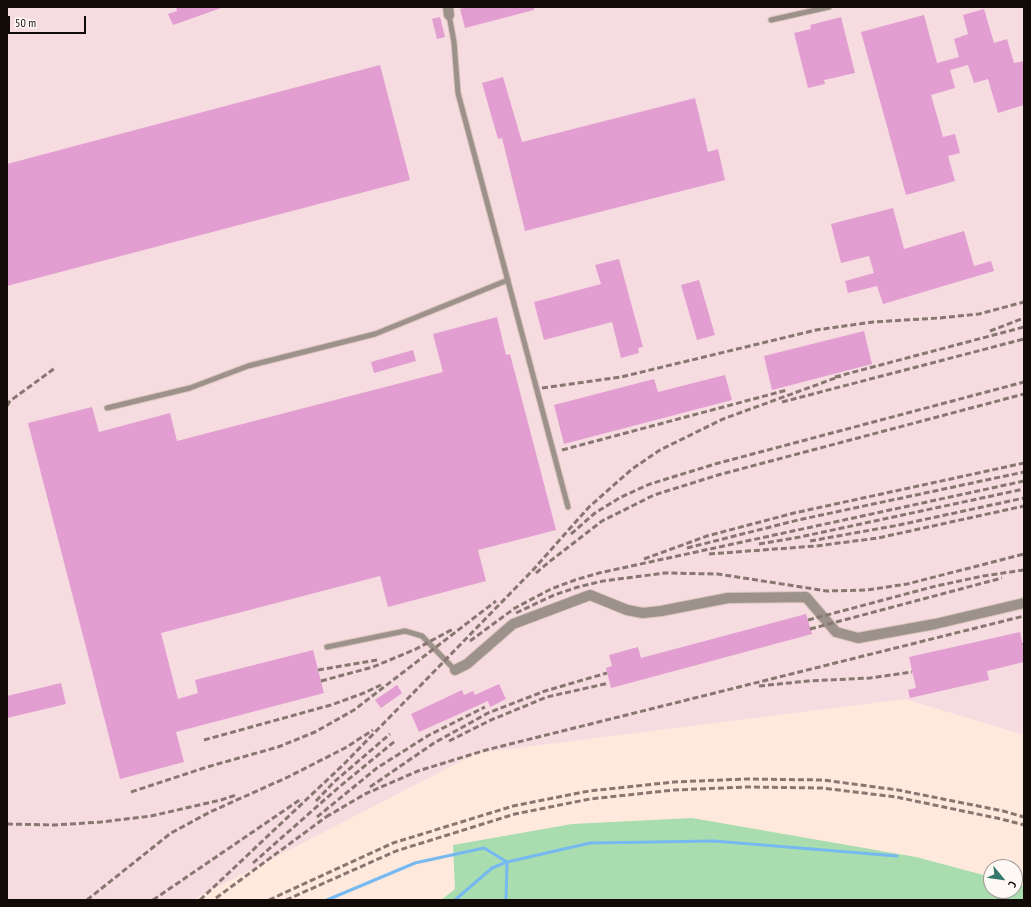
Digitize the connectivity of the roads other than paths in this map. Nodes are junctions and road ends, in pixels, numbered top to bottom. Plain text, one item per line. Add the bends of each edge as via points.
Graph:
1 (829, 7) edge
2 (448, 11) edge
3 (771, 20) dead end
4 (508, 280) junction
5 (107, 408) dead end
6 (568, 507) dead end
7 (1024, 603) edge
8 (327, 647) dead end
9 (455, 670) joint

1 - 3 lane
2 - 4 lane via 454,42 458,93
4 - 5 lane via 375,334 248,366 190,388
4 - 6 lane
7 - 9 street via 935,624 858,638 836,632 806,598 728,598 643,613 627,610 590,595 513,624 467,664
8 - 9 lane via 405,631 422,636

